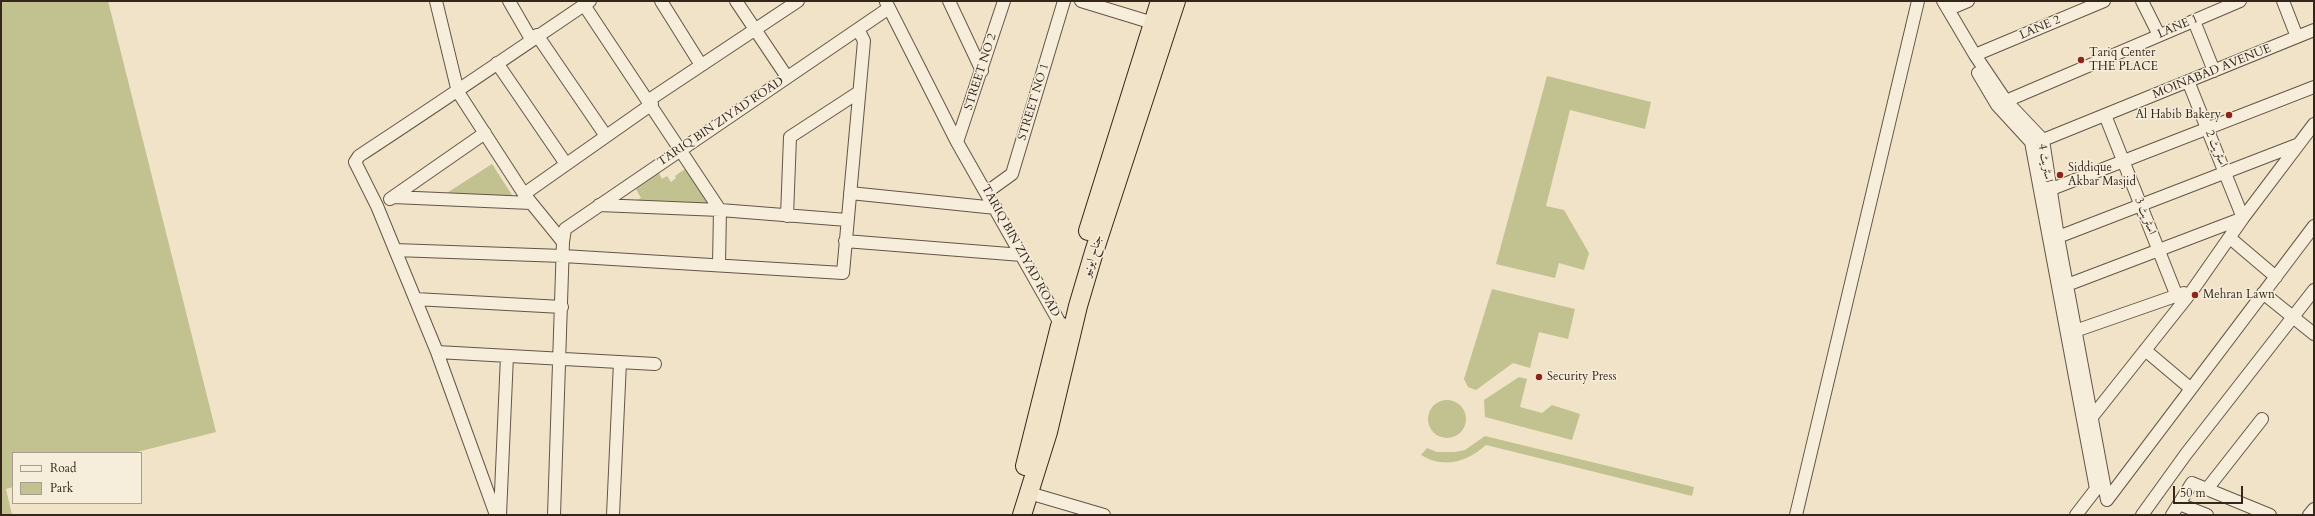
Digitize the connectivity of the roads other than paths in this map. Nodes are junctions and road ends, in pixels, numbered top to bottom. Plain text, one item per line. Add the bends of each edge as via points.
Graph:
1 (436, 1) edge
2 (509, 1) edge
3 (661, 1) edge
4 (736, 1) edge
5 (798, 1) edge
6 (949, 1) edge
7 (1004, 1) edge
8 (1064, 1) edge
9 (1081, 1) edge
10 (1160, 1) edge
11 (1176, 1) edge
12 (1918, 1) edge
13 (1934, 1) edge
14 (1968, 1) edge
15 (2104, 1) edge
16 (2142, 1) edge
17 (2240, 1) edge
18 (2283, 1) edge
19 (587, 3) edge
20 (887, 5) edge
21 (1946, 5) edge
22 (2194, 21) junction
23 (1153, 23) junction
24 (754, 29) junction
25 (858, 29) junction
26 (2314, 30) edge
27 (2159, 35) junction
28 (534, 37) junction
29 (2297, 37) junction
30 (1975, 56) junction
31 (497, 63) junction
32 (701, 65) junction
33 (982, 71) junction
34 (2214, 71) junction
35 (787, 77) junction
36 (2188, 81) junction
37 (2314, 87) edge
38 (458, 92) junction
39 (859, 92) junction
40 (2006, 101) junction
41 (650, 102) junction
42 (2105, 115) junction
43 (2314, 124) edge
44 (2207, 129) junction
45 (485, 133) junction
46 (606, 136) junction
47 (2043, 140) junction
48 (957, 142) junction
49 (2299, 143) junction
50 (680, 149) junction
51 (2123, 160) junction
52 (566, 164) junction
53 (2225, 172) junction
54 (2049, 190) junction
55 (987, 192) junction
56 (850, 193) junction
57 (393, 197) junction
58 (527, 199) junction
59 (599, 205) junction
60 (2141, 205) junction
61 (377, 206) junction
62 (996, 208) junction
63 (720, 210) junction
64 (787, 216) junction
65 (2243, 218) junction
66 (847, 220) junction
67 (2314, 226) edge
68 (2058, 237) junction
69 (2230, 238) junction
70 (846, 241) junction
71 (563, 242) junction
72 (395, 250) junction
73 (2160, 251) junction
74 (1022, 255) junction
75 (563, 256) junction
76 (719, 264) junction
77 (2276, 277) junction
78 (2067, 284) junction
79 (2314, 290) edge
80 (2192, 291) junction
81 (2263, 293) junction
82 (2176, 294) junction
83 (415, 299) junction
84 (562, 307) junction
85 (2293, 317) junction
86 (1061, 325) junction
87 (2076, 331) junction
88 (2314, 334) edge
89 (2145, 350) junction
90 (438, 352) junction
91 (507, 356) junction
92 (560, 358) junction
93 (620, 362) junction
94 (655, 364) dead end
95 (2190, 388) junction
96 (2092, 417) junction
97 (2262, 419) dead end
98 (2208, 489) junction
99 (1029, 493) junction
100 (2179, 504) junction
101 (2314, 509) edge
102 (496, 515) edge
103 (500, 515) edge
104 (554, 515) edge
105 (613, 515) edge
106 (1011, 515) edge
107 (1022, 515) edge
108 (1104, 515) edge
109 (1796, 515) edge
110 (2076, 515) edge
111 (2142, 515) edge
112 (2172, 515) edge
113 (2207, 515) edge
114 (2270, 515) edge
115 (2309, 515) edge

1 - 38 street
2 - 28 street
3 - 32 street
4 - 24 street
5 - 24 street
6 - 33 street
7 - 33 street, STREET NO 2
8 - 55 street, STREET NO 1 via 1012,174
9 - 23 street
10 - 23 highway, جناح ایونیو
11 - 99 highway, جناح ایونیو via 1094,252 1048,432
12 - 109 street
13 - 110 street via 1997,105 2031,142 2096,488
14 - 21 street
15 - 30 street, LANE 2
16 - 27 street
17 - 22 street, LANE 1
18 - 29 street
19 - 28 street
19 - 41 street
20 - 25 street, TARIQ BIN ZIYAD ROAD
20 - 48 street, TARIQ BIN ZIYAD ROAD
21 - 30 street, اسٹریٹ 4
22 - 27 street, LANE 1
22 - 34 street
23 - 86 highway, جناح ایونیو
24 - 32 street
24 - 35 street
25 - 35 street, TARIQ BIN ZIYAD ROAD
25 - 39 street via 864,41
26 - 29 street, MOINABAD AVENUE
27 - 40 street, LANE 1
28 - 31 street
28 - 46 street
29 - 34 street, MOINABAD AVENUE
30 - 40 street, اسٹریٹ 4
31 - 38 street
31 - 52 street
32 - 41 street
33 - 48 street, STREET NO 2
34 - 36 street, MOINABAD AVENUE
35 - 50 street, TARIQ BIN ZIYAD ROAD
36 - 42 street, MOINABAD AVENUE
36 - 44 street, اسٹریٹ 2
37 - 44 street
38 - 45 street
38 - 61 street via 356,158 356,165
39 - 56 street
39 - 64 street via 790,137
40 - 47 street, اسٹریٹ 4
41 - 46 street
41 - 50 street
42 - 47 street, MOINABAD AVENUE
42 - 51 street, اسٹریٹ 3
43 - 49 street
44 - 51 street
44 - 53 street, اسٹریٹ 2
45 - 57 street
45 - 58 street
46 - 52 street
47 - 54 street, اسٹریٹ 4
48 - 55 street, TARIQ BIN ZIYAD ROAD
49 - 53 street
49 - 65 street
50 - 59 street, TARIQ BIN ZIYAD ROAD
50 - 63 street
51 - 54 street
51 - 60 street, اسٹریٹ 3
52 - 58 street
53 - 60 street
53 - 65 street, اسٹریٹ 2
54 - 68 street, اسٹریٹ 4
55 - 62 street, TARIQ BIN ZIYAD ROAD
56 - 62 street
56 - 66 street
57 - 58 street
57 - 61 street
58 - 71 street
59 - 63 street
59 - 71 street, TARIQ BIN ZIYAD ROAD via 565,229
60 - 68 street
60 - 73 street, اسٹریٹ 3
61 - 72 street
62 - 74 street, TARIQ BIN ZIYAD ROAD
63 - 64 street
63 - 76 street
64 - 66 street
65 - 69 street
65 - 73 street
66 - 70 street
67 - 77 street
68 - 78 street, اسٹریٹ 4
69 - 77 street
69 - 80 street
70 - 74 street
70 - 76 street via 843,273
71 - 75 street
72 - 75 street
72 - 83 street
73 - 78 street
73 - 82 street, اسٹریٹ 3
74 - 86 street, TARIQ BIN ZIYAD ROAD
75 - 76 street
75 - 84 street
77 - 81 street
78 - 87 street, اسٹریٹ 4
79 - 85 street
80 - 82 street
80 - 89 street
81 - 85 street
81 - 95 street
82 - 87 street
83 - 84 street
83 - 90 street
84 - 92 street
85 - 88 street
85 - 111 street via 2186,454
86 - 106 highway, جناح ایونیو
87 - 96 street, اسٹریٹ 4
89 - 95 street
89 - 96 street
90 - 91 street
90 - 102 street
91 - 92 street
91 - 103 street
92 - 93 street
92 - 104 street
93 - 94 street
93 - 105 street
95 - 96 street, اسٹریٹ 4 via 2107,500
97 - 98 street
98 - 100 street via 2192,483
98 - 114 street
99 - 107 highway, جناح ایونیو
99 - 108 street
100 - 112 street
100 - 113 street
101 - 115 street

